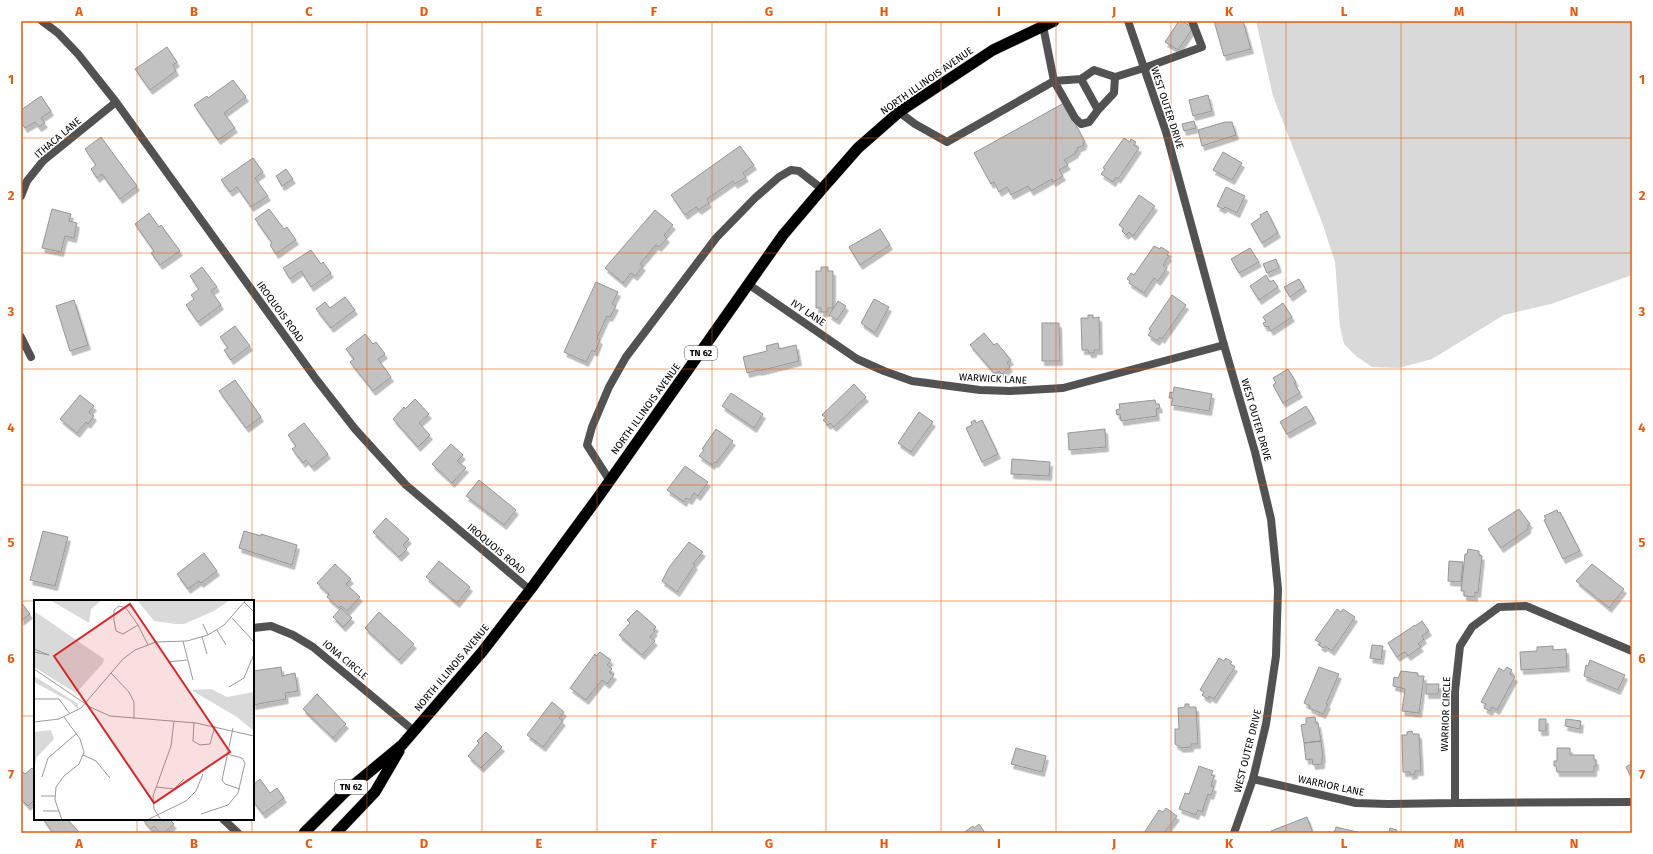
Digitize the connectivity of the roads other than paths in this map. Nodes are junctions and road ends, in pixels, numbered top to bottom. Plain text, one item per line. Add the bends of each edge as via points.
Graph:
1 (42, 21) edge
2 (1054, 21) edge
3 (1128, 21) edge
4 (1192, 21) edge
5 (1043, 26) junction
6 (1144, 68) junction
7 (1115, 77) junction
8 (1081, 79) junction
9 (1054, 81) junction
10 (116, 102) junction
11 (1098, 110) junction
12 (899, 112) junction
13 (822, 189) junction
14 (21, 196) edge
15 (748, 284) junction
16 (21, 337) edge
17 (1224, 345) junction
18 (32, 357) dead end
19 (857, 358) joint
20 (610, 481) junction
21 (530, 590) junction
22 (254, 628) edge
23 (1632, 651) edge
24 (414, 731) junction
25 (402, 745) junction
26 (1253, 779) junction
27 (1632, 802) edge
28 (1455, 803) junction
29 (224, 820) edge
30 (238, 833) edge
31 (304, 833) edge
32 (336, 833) edge
33 (1234, 833) edge

1 - 10 street, IROQUOIS ROAD via 78,54
2 - 5 highway, NORTH ILLINOIS AVENUE / TN 62
3 - 6 street, WEST OUTER DRIVE
4 - 6 street via 1202,47
5 - 9 street
5 - 12 highway, NORTH ILLINOIS AVENUE / TN 62 via 993,50
6 - 7 street
6 - 17 street, WEST OUTER DRIVE via 1166,132
7 - 8 street via 1094,70
7 - 11 street via 1114,93
8 - 9 street
8 - 11 street
9 - 11 street via 1081,124 1089,122
9 - 12 street via 947,142
10 - 14 street, ITHACA LANE via 44,161 27,180
10 - 21 street, IROQUOIS ROAD via 355,429 411,489
12 - 13 highway, NORTH ILLINOIS AVENUE / TN 62 via 858,148
13 - 15 highway, NORTH ILLINOIS AVENUE / TN 62 via 783,235
13 - 20 street via 799,171 791,170 755,198 716,238 626,356 609,387 592,427 588,445
15 - 19 street, IVY LANE
15 - 20 highway, NORTH ILLINOIS AVENUE / TN 62
16 - 18 street
17 - 19 street, WARWICK LANE via 1063,388 1031,391 980,390 912,381
17 - 26 street, WEST OUTER DRIVE via 1255,452 1271,519 1278,589 1276,656 1266,724
20 - 21 highway, NORTH ILLINOIS AVENUE / TN 62
21 - 24 highway, NORTH ILLINOIS AVENUE / TN 62 via 482,652
22 - 24 street, IONA CIRCLE via 271,626 293,634 313,646
23 - 28 street, WARRIOR CIRCLE via 1526,606 1499,607 1472,627 1460,646 1456,691
24 - 25 highway, NORTH ILLINOIS AVENUE / TN 62
25 - 31 highway, NORTH ILLINOIS AVENUE / TN 62 via 344,793
25 - 32 highway, TN 62 via 375,792
26 - 28 street, WARRIOR LANE via 1356,803
26 - 33 street, WEST OUTER DRIVE
27 - 28 street
29 - 30 street

